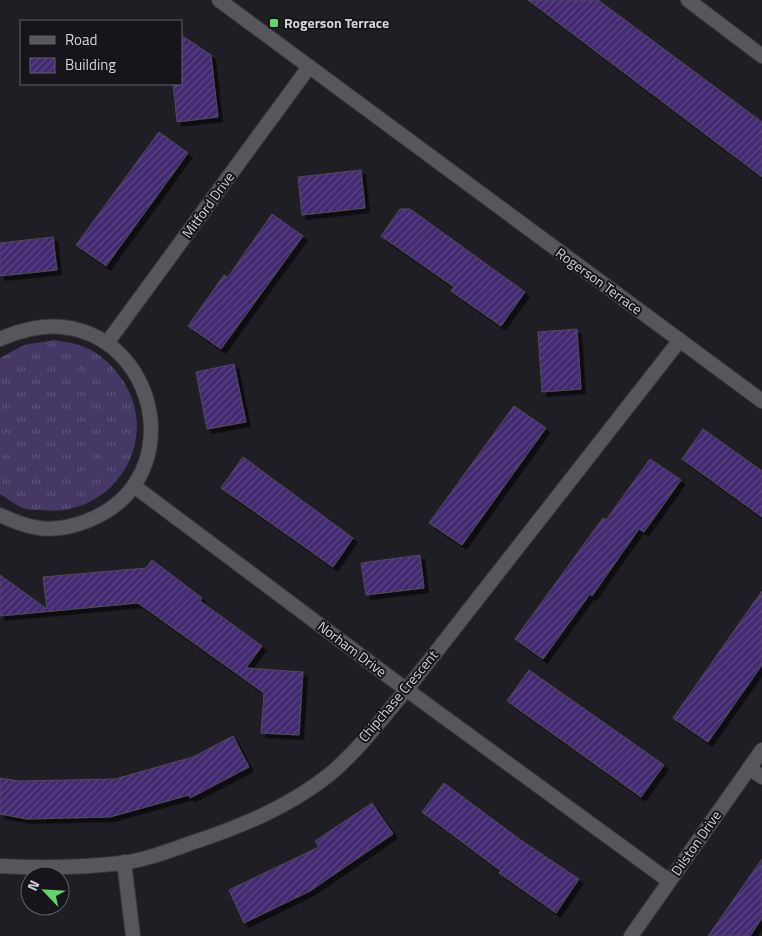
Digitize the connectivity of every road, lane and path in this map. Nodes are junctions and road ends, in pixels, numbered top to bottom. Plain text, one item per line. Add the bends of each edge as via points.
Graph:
1 (219, 0) edge
2 (688, 0) edge
3 (762, 56) edge
4 (309, 67) junction
5 (0, 339) edge
6 (680, 340) junction
7 (107, 343) junction
8 (762, 401) edge
9 (134, 486) junction
10 (0, 515) edge
11 (406, 689) junction
12 (762, 750) edge
13 (749, 768) junction
14 (762, 777) edge
15 (124, 862) junction
16 (0, 866) edge
17 (669, 881) junction
18 (132, 936) edge
19 (631, 936) edge

1 - 4 street, Rogerson Terrace
2 - 3 street
4 - 6 street, Rogerson Terrace
4 - 7 street, Mitford Drive
5 - 7 street via 22,329 51,326 80,330
6 - 8 street, Rogerson Terrace
6 - 11 street, Chipchase Crescent
7 - 9 street via 135,371 150,408 150,449
9 - 10 street via 104,514 67,529 26,527
9 - 11 street, Norham Drive
11 - 15 street, Chipchase Crescent via 330,774 281,807 236,828
11 - 17 street, Norham Drive
12 - 13 street, Dilston Drive
13 - 14 street
13 - 17 street, Dilston Drive
15 - 16 street, Chipchase Crescent via 69,868
15 - 18 street
17 - 19 street, Dilston Drive

